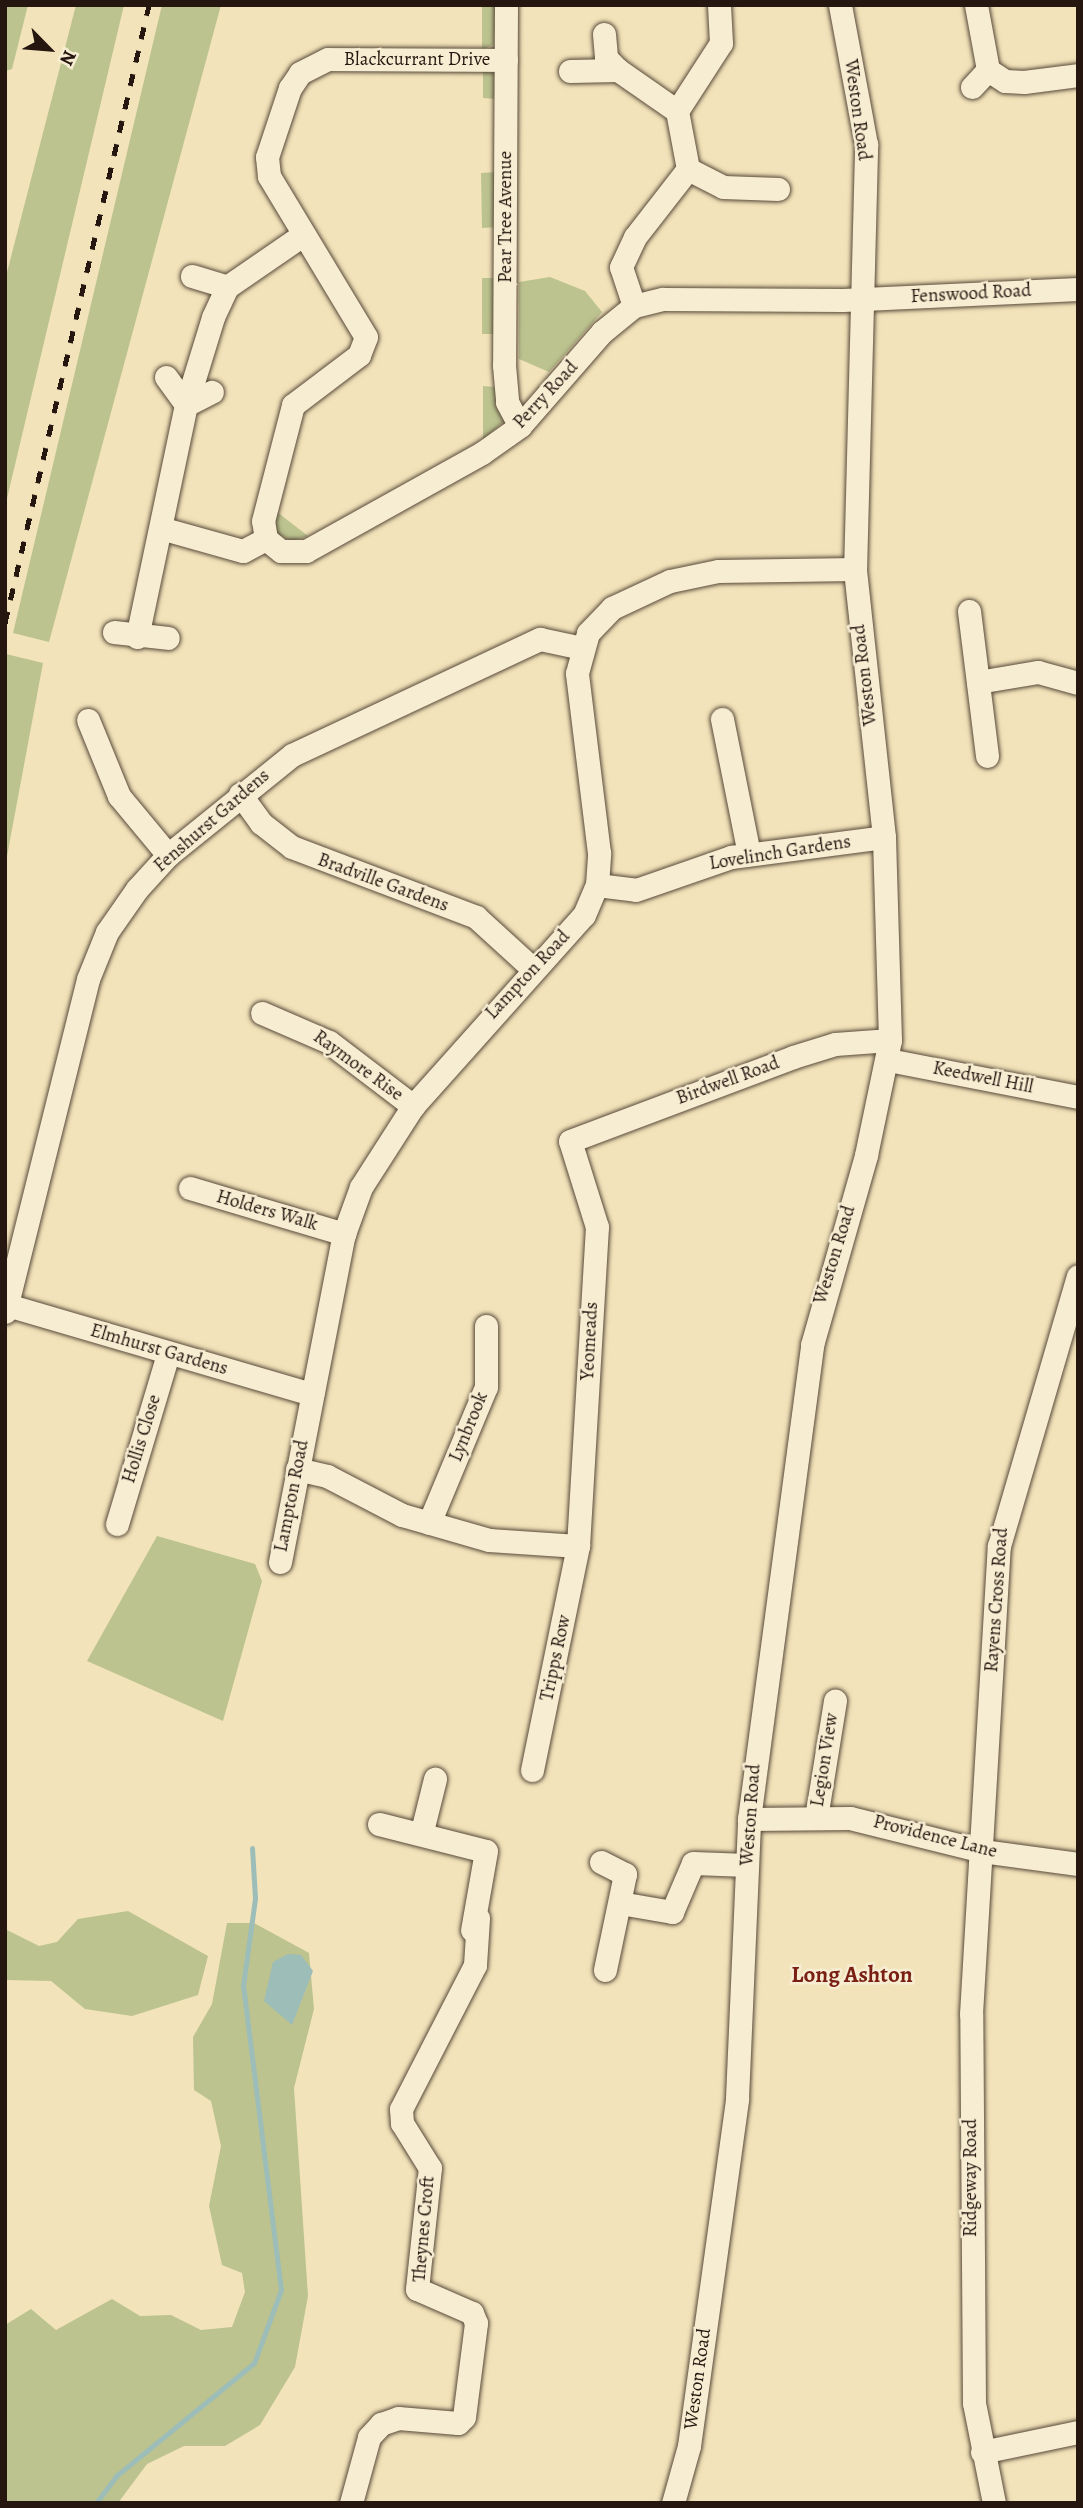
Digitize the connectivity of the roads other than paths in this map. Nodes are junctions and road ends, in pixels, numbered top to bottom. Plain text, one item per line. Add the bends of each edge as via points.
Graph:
1 (506, 5) edge
2 (719, 5) edge
3 (840, 5) edge
4 (976, 5) edge
5 (604, 34) dead end
6 (506, 60) junction
7 (988, 69) junction
8 (618, 70) junction
9 (570, 71) dead end
10 (1078, 75) edge
11 (972, 87) dead end
12 (677, 111) junction
13 (688, 169) junction
14 (778, 189) dead end
15 (304, 234) junction
16 (192, 276) dead end
17 (227, 287) junction
18 (1078, 289) edge
19 (864, 299) junction
20 (634, 306) junction
21 (166, 377) dead end
22 (186, 405) junction
23 (520, 426) junction
24 (164, 530) junction
25 (266, 539) junction
26 (855, 569) junction
27 (970, 611) dead end
28 (114, 632) dead end
29 (137, 637) junction
30 (168, 638) dead end
31 (582, 648) junction
32 (978, 682) junction
33 (1078, 683) edge
34 (722, 719) dead end
35 (88, 720) dead end
36 (988, 756) dead end
37 (240, 794) junction
38 (884, 837) junction
39 (168, 855) junction
40 (749, 855) junction
41 (597, 885) junction
42 (532, 968) junction
43 (262, 1013) dead end
44 (889, 1050) junction
45 (1078, 1097) edge
46 (413, 1106) junction
47 (570, 1141) joint
48 (190, 1188) dead end
49 (344, 1234) junction
50 (1078, 1276) edge
51 (6, 1308) edge
52 (486, 1326) dead end
53 (168, 1354) junction
54 (312, 1394) junction
55 (296, 1469) junction
56 (429, 1523) junction
57 (117, 1524) dead end
58 (578, 1546) junction
59 (280, 1562) dead end
60 (835, 1701) dead end
61 (533, 1770) dead end
62 (435, 1779) dead end
63 (816, 1818) junction
64 (750, 1819) junction
65 (379, 1824) dead end
66 (422, 1831) junction
67 (982, 1851) junction
68 (601, 1862) dead end
69 (1078, 1864) edge
70 (747, 1865) junction
71 (620, 1903) junction
72 (605, 1970) dead end
73 (1078, 2432) edge
74 (982, 2452) junction
75 (351, 2503) edge
76 (673, 2503) edge
77 (994, 2503) edge

1 - 6 street, Pear Tree Avenue
2 - 12 street via 721,43
3 - 19 street, Weston Road via 866,144
4 - 7 street
5 - 8 street via 606,58
6 - 15 street, Blackcurrant Drive via 328,60 300,73 267,158 269,176
6 - 23 street, Pear Tree Avenue via 504,365 507,402
7 - 10 street via 1024,82
7 - 11 street
8 - 9 street
8 - 12 street
12 - 13 street
13 - 14 street via 723,187
13 - 20 street via 635,237 621,267
15 - 17 street
15 - 25 street, Blackcurrant Drive via 366,337 359,355 293,405 263,521
16 - 17 street
17 - 22 street via 213,317 203,386
18 - 19 street, Fenswood Road
19 - 20 street, Perry Road via 663,299
19 - 26 street, Weston Road
20 - 23 street, Perry Road via 602,332
21 - 22 street
22 - 24 street
23 - 25 street, Perry Road via 306,551 281,551
24 - 25 street via 243,551
24 - 29 street
26 - 31 street via 718,571 670,581 612,608
26 - 38 street, Weston Road
27 - 32 street
28 - 29 street
29 - 30 street
31 - 37 street, Fenshurst Gardens via 554,637 506,652 292,755
31 - 41 street, Lampton Road via 577,673 600,853
32 - 33 street via 1038,672
32 - 36 street
34 - 40 street
35 - 39 street via 119,796
37 - 39 street, Fenshurst Gardens
37 - 42 street, Bradville Gardens via 261,823 292,847 476,917
38 - 40 street, Lovelinch Gardens
38 - 44 street, Weston Road
39 - 51 street, Fenshurst Gardens via 107,932 88,979
40 - 41 street, Lovelinch Gardens via 691,868 636,890
41 - 42 street, Lampton Road via 584,915
42 - 46 street, Lampton Road
43 - 46 street, Raymore Rise via 329,1042
44 - 45 street, Keedwell Hill
44 - 47 street, Birdwell Road via 814,1051
44 - 64 street, Weston Road via 818,1314
46 - 49 street, Lampton Road via 361,1187
47 - 58 street, Yeomeads via 597,1227
48 - 49 street, Holders Walk
49 - 54 street, Lampton Road
50 - 67 street, Rayens Cross Road via 1001,1523
51 - 53 street, Elmhurst Gardens
52 - 56 street, Lynbrook via 486,1387
53 - 54 street, Elmhurst Gardens
53 - 57 street, Hollis Close
54 - 55 street, Lampton Road
55 - 56 street
55 - 59 street, Lampton Road
56 - 58 street via 516,1545
58 - 61 street, Tripps Row
60 - 63 street, Legion View
62 - 66 street
63 - 64 street, Providence Lane
63 - 67 street, Providence Lane via 897,1825
64 - 70 street, Weston Road
65 - 66 street, Theynes Croft
66 - 75 street, Theynes Croft via 485,1851 478,1918 480,1950 401,2109 402,2123 430,2168 417,2289 472,2313 476,2323 464,2417 458,2423 398,2418 381,2424 369,2437
67 - 69 street, Providence Lane
67 - 74 street, Ridgeway Road via 971,2014 974,2403
68 - 71 street via 625,1874
70 - 71 street via 693,1863 672,1912
70 - 76 street, Weston Road via 737,2098 689,2446
71 - 72 street
73 - 74 street
74 - 77 street, Ridgeway Road

